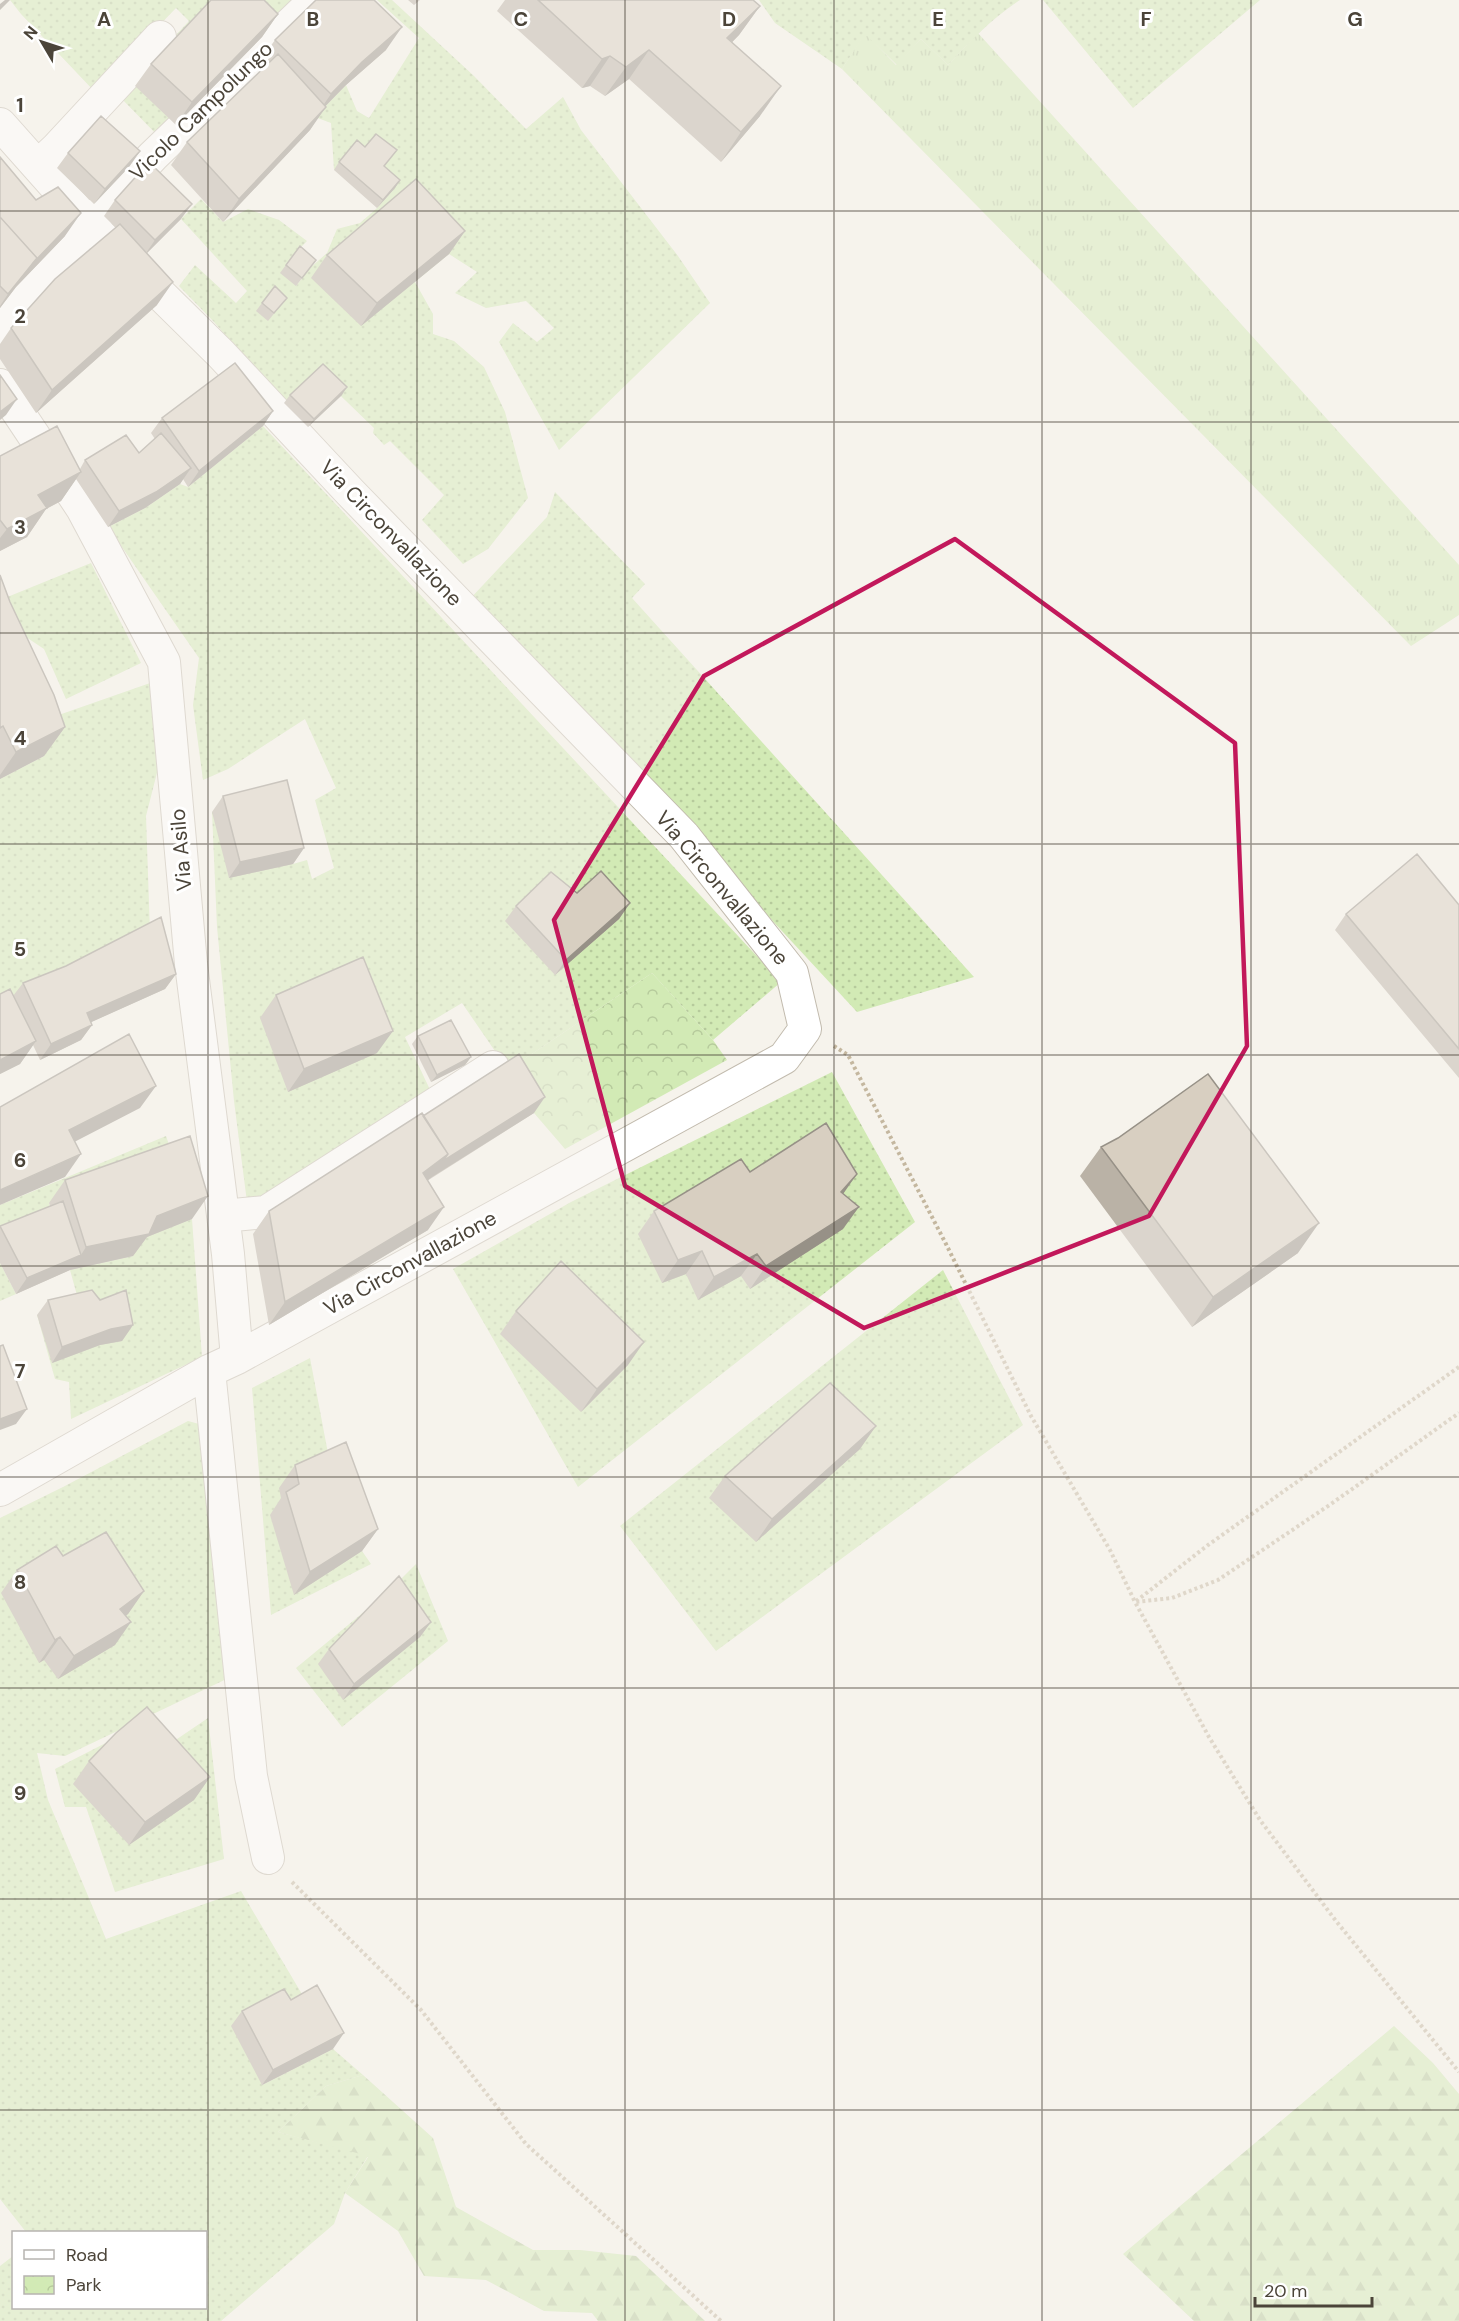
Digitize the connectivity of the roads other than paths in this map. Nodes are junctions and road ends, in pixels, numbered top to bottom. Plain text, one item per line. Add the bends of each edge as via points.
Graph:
1 (315, 0) edge
2 (160, 37) dead end
3 (0, 124) edge
4 (39, 165) junction
5 (88, 224) junction
6 (0, 328) edge
7 (0, 385) edge
8 (493, 1067) dead end
9 (223, 1216) junction
10 (237, 1358) junction
11 (209, 1371) junction
12 (0, 1490) edge
13 (268, 1858) road end

1 - 5 street, Vicolo Campolungo
2 - 4 street
3 - 4 street
4 - 5 street
5 - 6 street
5 - 10 street, Via Circonvallazione via 221,354 684,836 792,973 805,1029 784,1058
7 - 9 street, Via Asilo via 82,507 165,662 191,964
8 - 9 street via 266,1212
9 - 10 street, Via Asilo
10 - 11 street, Via Circonvallazione
11 - 12 street, Via Circonvallazione
11 - 13 street via 251,1776

